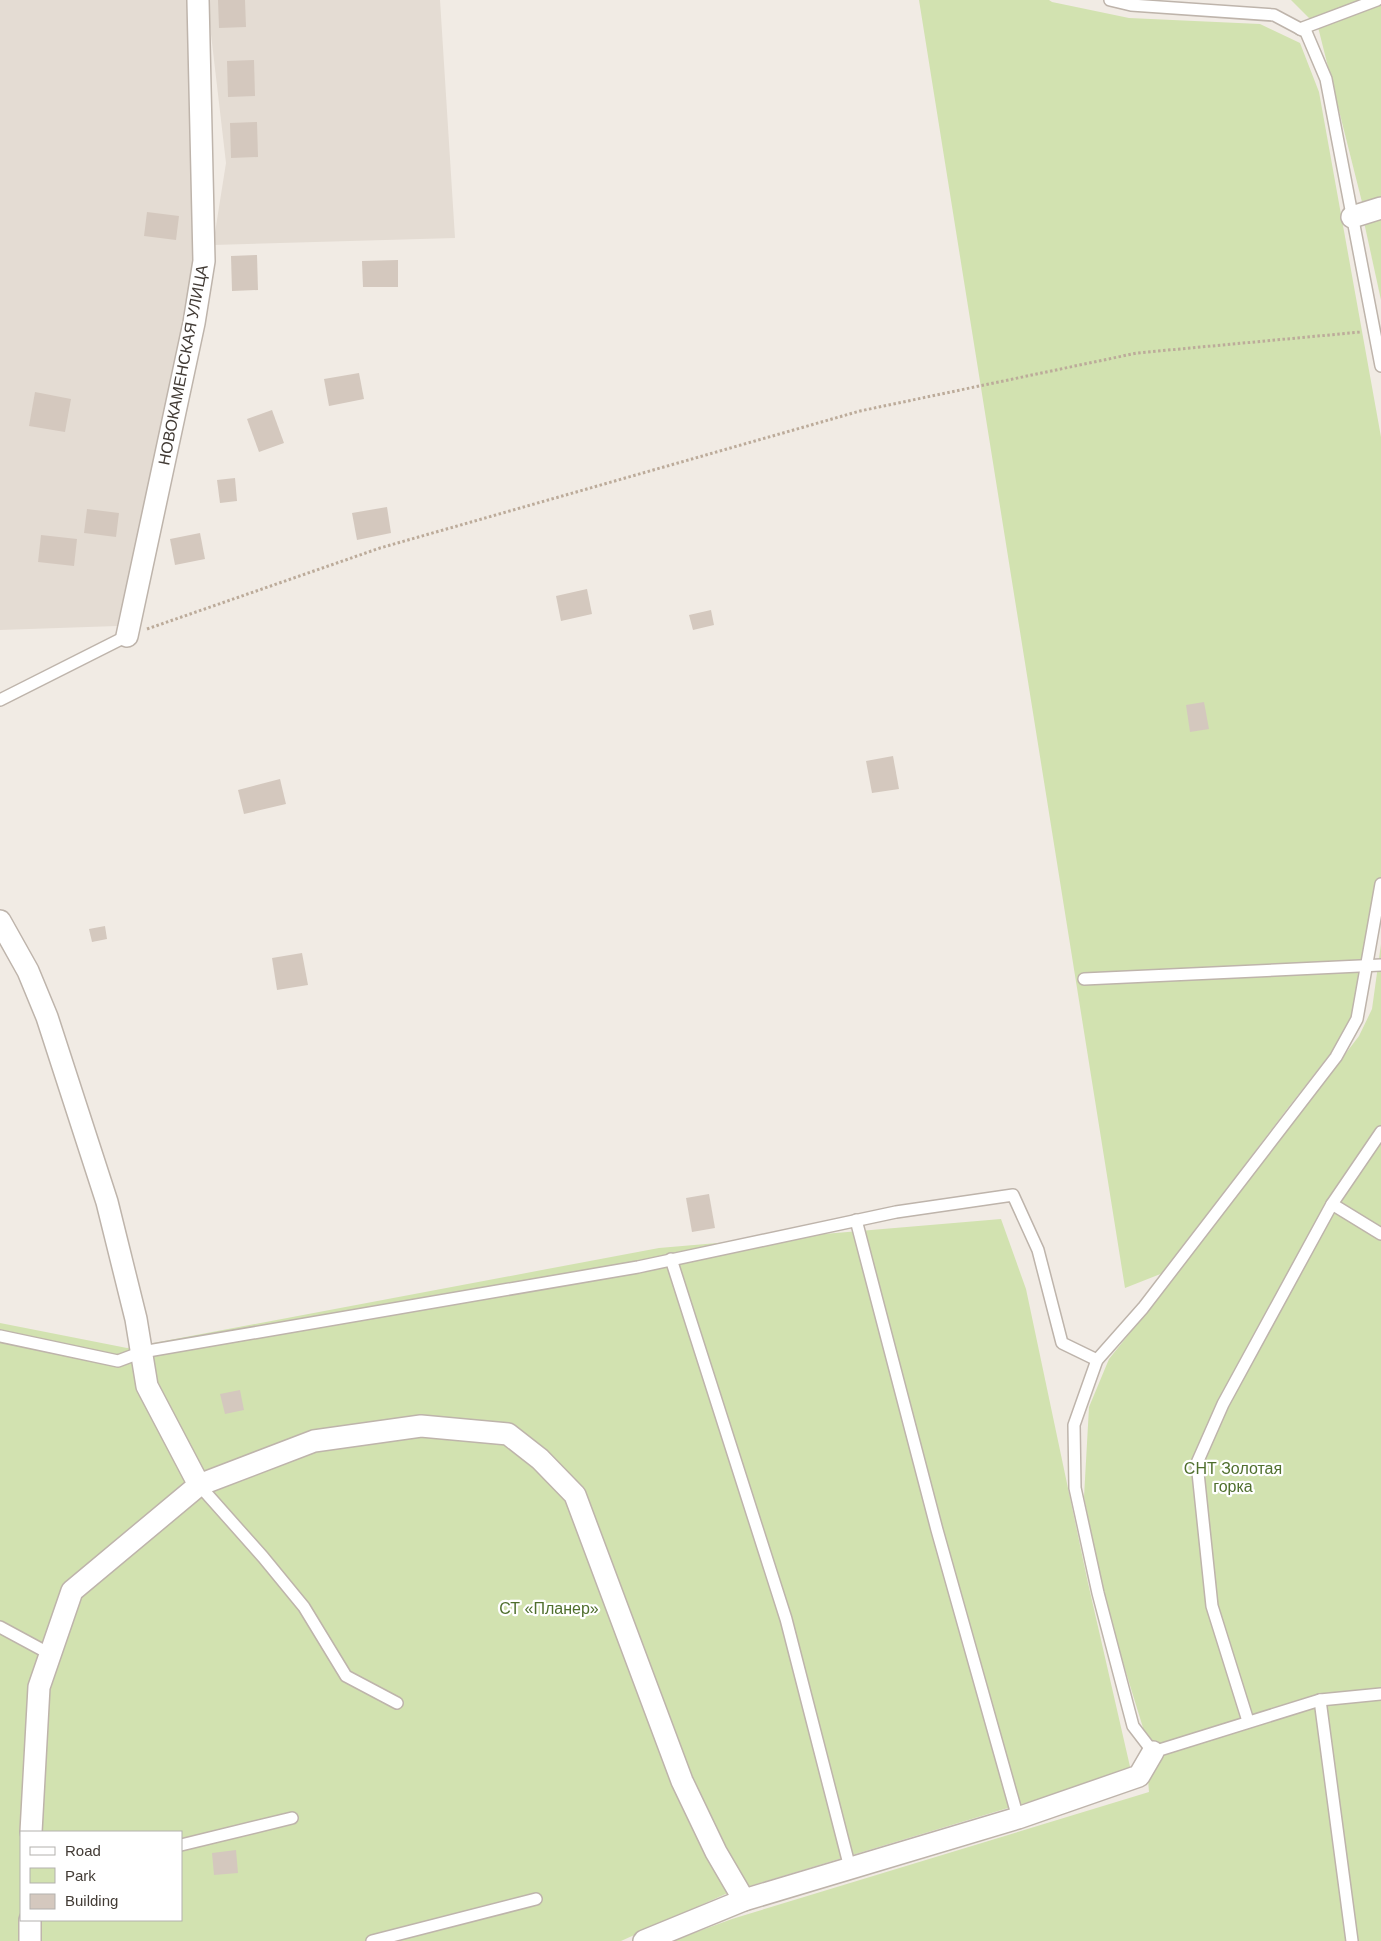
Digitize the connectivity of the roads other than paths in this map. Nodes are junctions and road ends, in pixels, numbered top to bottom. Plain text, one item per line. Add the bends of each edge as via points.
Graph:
1 (198, 0) edge
2 (1110, 0) edge
3 (1377, 0) edge
4 (1300, 29) junction
5 (1381, 208) edge
6 (1352, 217) junction
7 (1381, 366) edge
8 (127, 636) joint
9 (0, 700) edge
10 (1381, 884) edge
11 (0, 921) edge
12 (1381, 965) edge
13 (1366, 966) junction
14 (1084, 979) dead end
15 (1381, 1132) edge
16 (1332, 1204) junction
17 (856, 1220) junction
18 (1381, 1234) edge
19 (671, 1259) junction
20 (0, 1336) edge
21 (142, 1352) junction
22 (1097, 1360) junction
23 (199, 1485) junction
24 (0, 1627) edge
25 (50, 1654) junction
26 (1381, 1694) edge
27 (1320, 1700) junction
28 (397, 1703) dead end
29 (1248, 1721) junction
30 (1153, 1752) junction
31 (292, 1818) dead end
32 (1018, 1818) junction
33 (31, 1831) edge
34 (182, 1845) edge
35 (850, 1868) junction
36 (536, 1899) dead end
37 (744, 1900) junction
38 (30, 1921) edge
39 (30, 1941) edge
40 (372, 1941) edge
41 (644, 1941) edge
42 (1352, 1941) edge

1 - 8 street, НОВОКАМЕНСКАЯ УЛИЦА via 204,261 194,323
2 - 4 lane via 1131,5 1274,15
3 - 4 lane
4 - 6 lane via 1306,32 1326,79
5 - 6 street
6 - 7 lane
8 - 9 lane
10 - 13 lane
11 - 21 street via 28,971 47,1016 107,1202
12 - 13 lane
13 - 14 lane
13 - 22 lane via 1357,1019 1336,1057 1143,1308
15 - 16 lane
16 - 18 lane
16 - 29 lane via 1223,1404 1197,1463 1212,1606
17 - 19 lane
17 - 22 lane via 1013,1195 1038,1250 1062,1343
17 - 32 lane via 937,1530
19 - 21 lane
19 - 35 lane via 786,1618
20 - 21 lane via 118,1361
21 - 23 street via 147,1386
22 - 30 lane via 1074,1424 1076,1488 1098,1593 1133,1726
23 - 25 street via 72,1591
23 - 28 lane via 304,1608 346,1676
23 - 37 street via 314,1441 421,1426 508,1434 540,1459 575,1495 682,1780 716,1852
24 - 25 lane
25 - 33 street via 39,1687
26 - 27 lane
27 - 29 lane
27 - 42 lane
29 - 30 lane
30 - 32 street via 1139,1776
31 - 34 lane
32 - 35 street
35 - 37 street
36 - 40 lane
37 - 41 street
38 - 39 street

